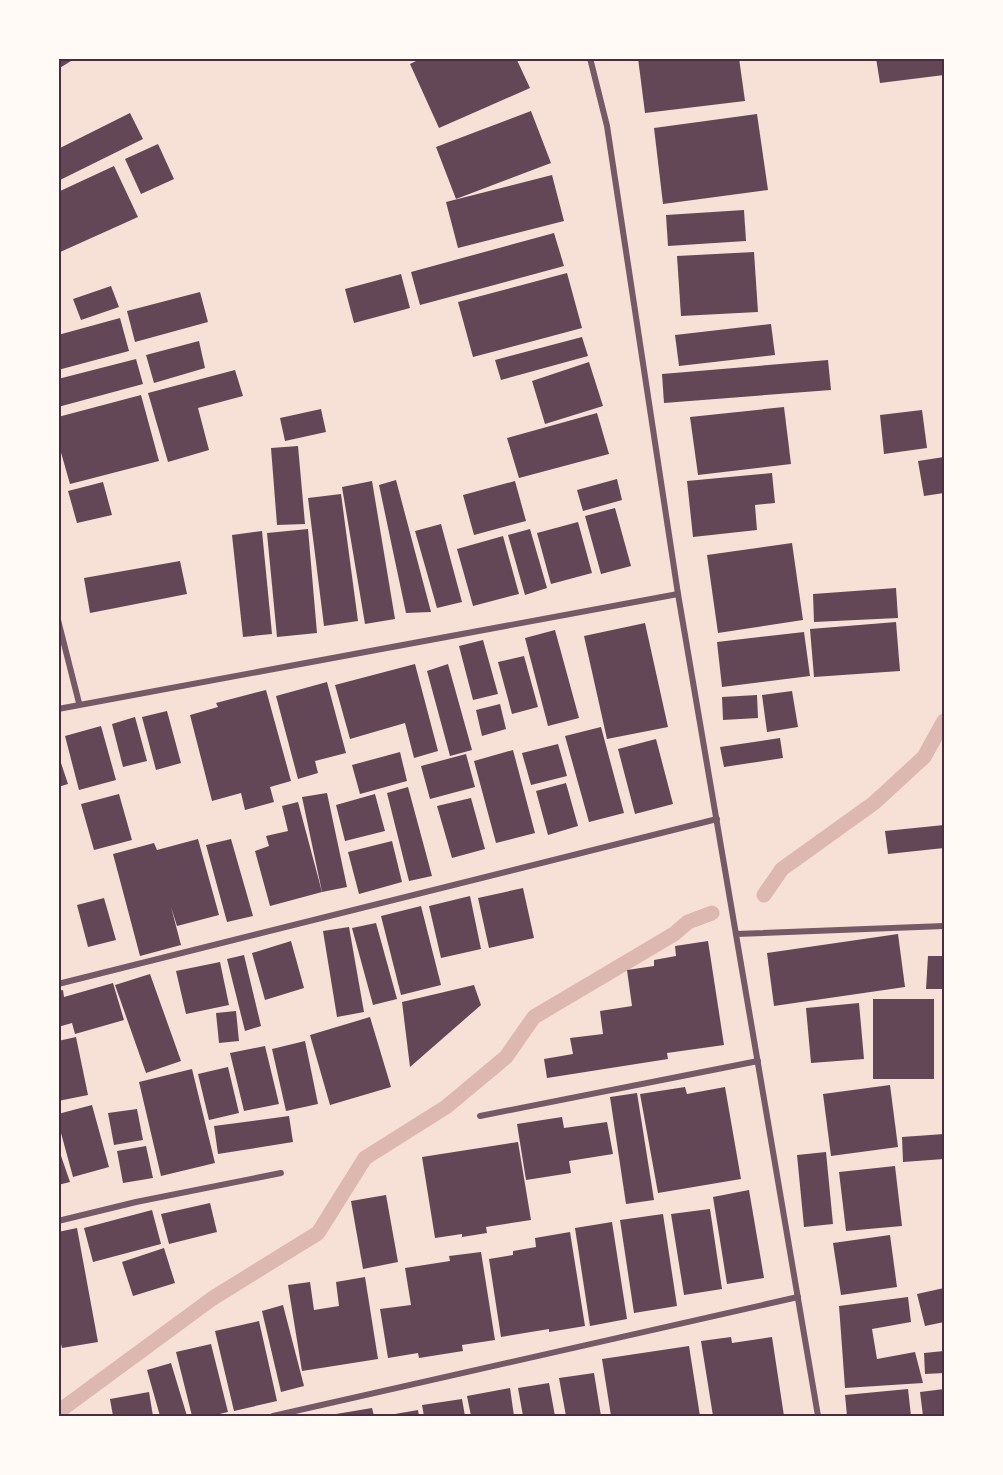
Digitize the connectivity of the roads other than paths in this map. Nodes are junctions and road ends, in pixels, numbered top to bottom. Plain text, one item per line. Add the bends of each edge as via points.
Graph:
1 (590, 58) edge
2 (678, 594) junction
3 (58, 620) edge
4 (79, 703) junction
5 (58, 709) edge
6 (717, 819) junction
7 (945, 926) edge
8 (736, 934) junction
9 (58, 984) edge
10 (758, 1061) junction
11 (480, 1116) dead end
12 (281, 1173) dead end
13 (58, 1221) edge
14 (798, 1297) junction
15 (273, 1416) edge
16 (818, 1416) edge

1 - 2 street via 607,126
2 - 4 street
2 - 6 street
3 - 4 street
4 - 5 street
6 - 8 street
6 - 9 street
7 - 8 street
8 - 10 street
10 - 11 street
10 - 14 street
12 - 13 street
14 - 15 street
14 - 16 street

